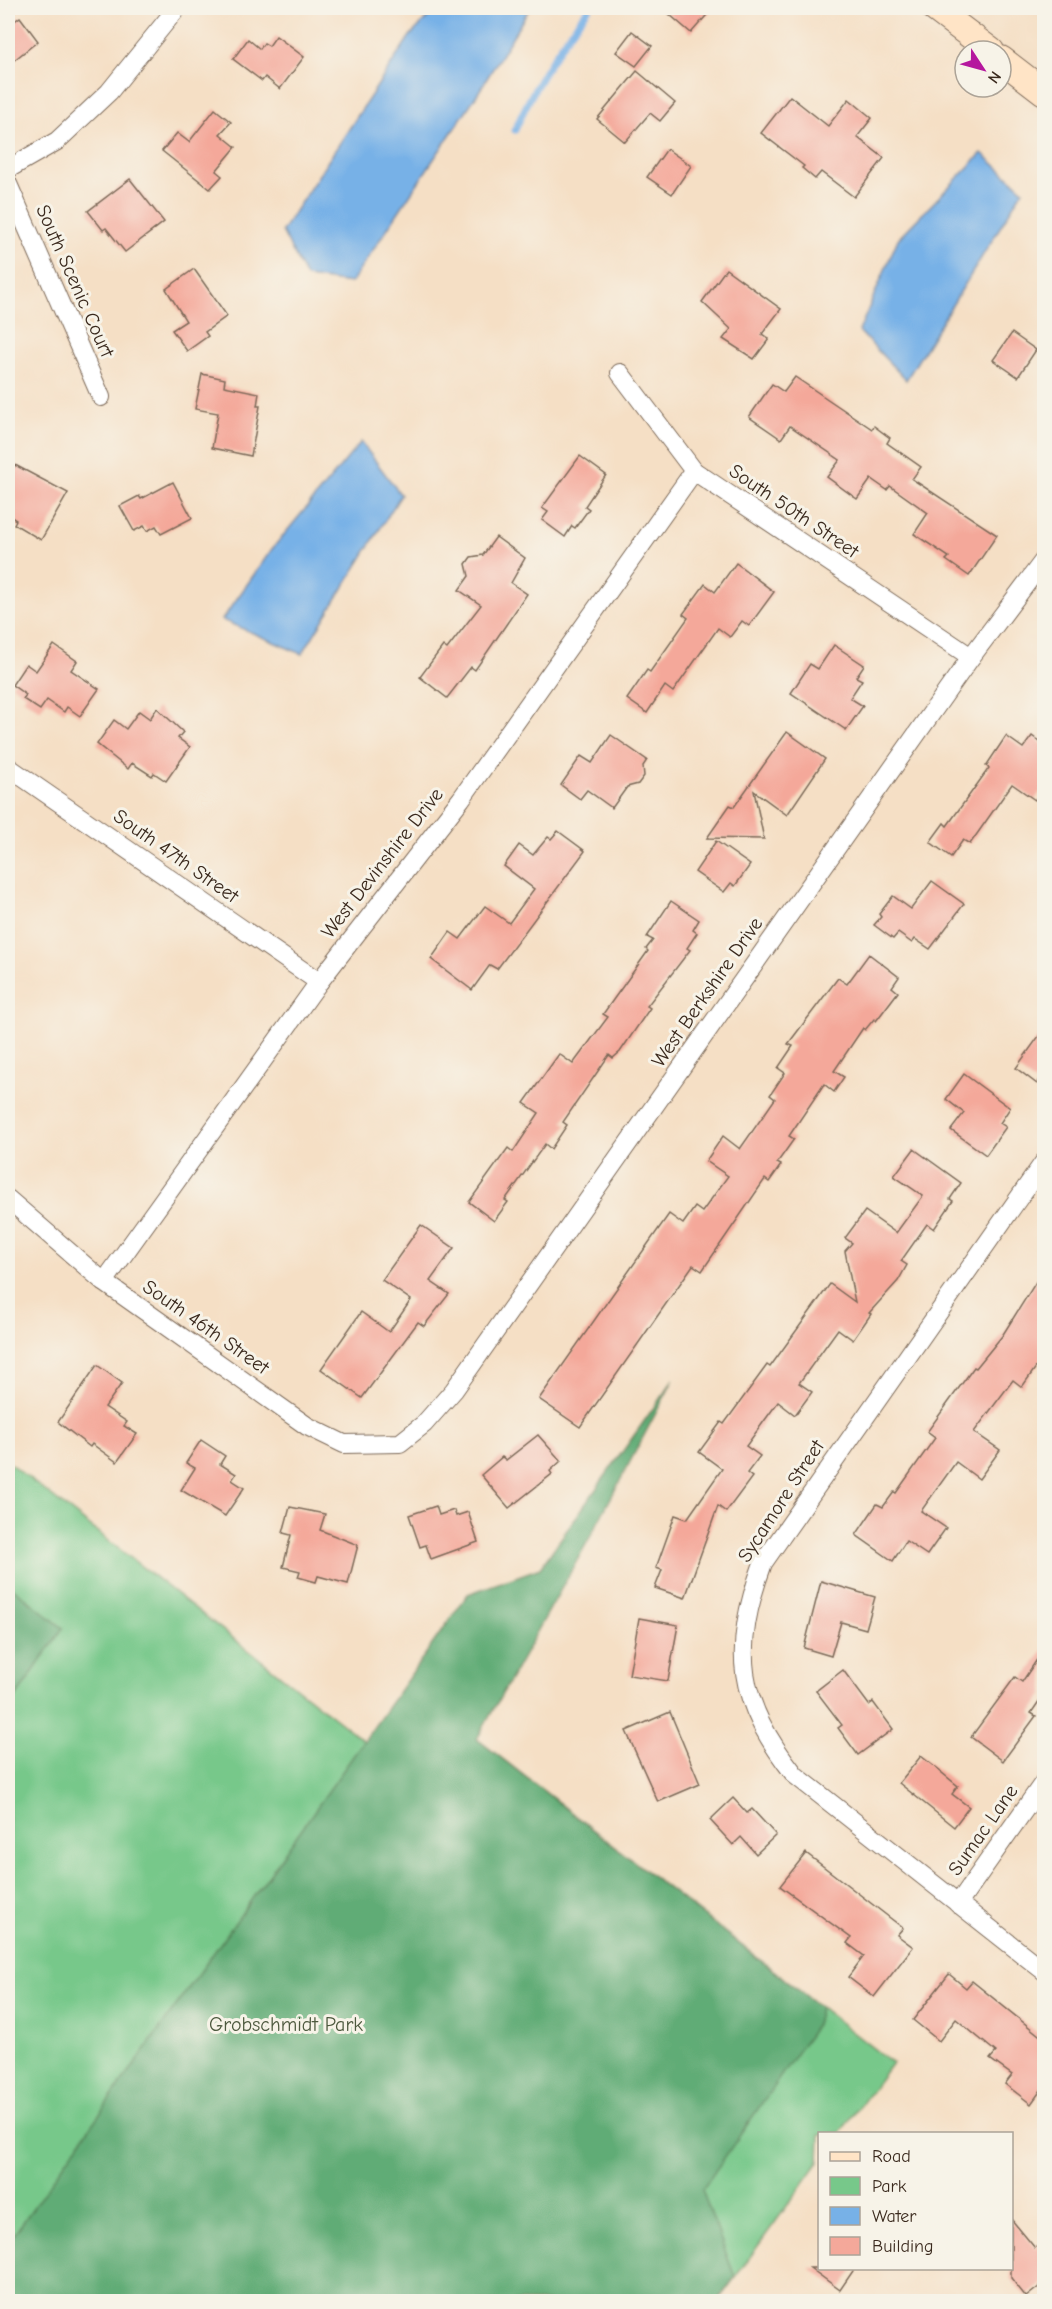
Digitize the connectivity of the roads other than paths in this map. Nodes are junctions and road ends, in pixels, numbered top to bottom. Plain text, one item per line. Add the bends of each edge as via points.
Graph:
1 (177, 8) edge
2 (934, 8) edge
3 (975, 39) edge
4 (1013, 68) edge
5 (1044, 92) edge
6 (8, 169) edge
7 (8, 184) edge
8 (620, 373) dead end
9 (101, 397) dead end
10 (694, 471) junction
11 (1044, 560) edge
12 (971, 657) junction
13 (8, 767) edge
14 (319, 982) junction
15 (1044, 1162) edge
16 (8, 1199) edge
17 (104, 1282) junction
18 (400, 1443) joint
19 (1044, 1782) edge
20 (958, 1904) junction
21 (1044, 1971) edge

1 - 6 street via 109,92 57,141
2 - 3 street
4 - 5 street
7 - 9 street, South Scenic Court
8 - 10 street, South 50th Street
10 - 12 street, South 50th Street
10 - 14 street, West Devinshire Drive via 461,799
11 - 12 street, West Berkshire Drive
12 - 18 street, West Berkshire Drive via 454,1390 424,1424
13 - 14 street, South 47th Street
14 - 17 street, West Devinshire Drive
15 - 20 street, Sycamore Street via 763,1563 749,1601 742,1649 754,1712 770,1743 795,1775
16 - 17 street, South 46th Street
17 - 18 street, South 46th Street via 307,1426 344,1444
19 - 20 street, Sumac Lane
20 - 21 street, Sycamore Street

